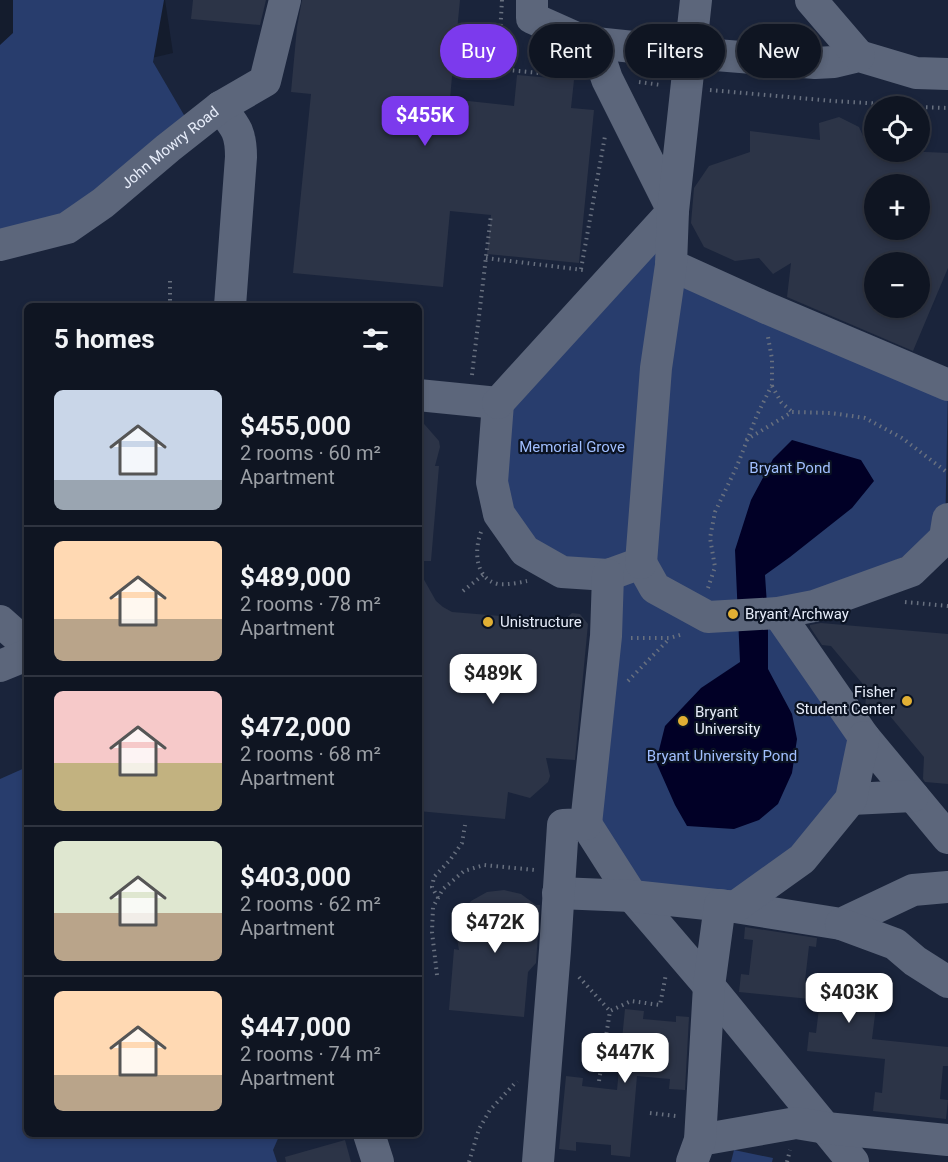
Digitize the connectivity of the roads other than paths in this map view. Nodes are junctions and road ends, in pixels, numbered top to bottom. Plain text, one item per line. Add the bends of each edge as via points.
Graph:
1 (285, 0) edge
2 (532, 0) edge
3 (811, 0) edge
4 (700, 6) edge
5 (545, 24) edge
6 (697, 24) edge
7 (725, 56) edge
8 (859, 56) junction
9 (948, 74) edge
10 (607, 78) edge
11 (688, 78) edge
12 (220, 107) junction
13 (673, 211) junction
14 (0, 245) edge
15 (671, 265) junction
16 (230, 303) edge
17 (948, 385) edge
18 (422, 395) edge
19 (483, 402) junction
20 (948, 519) edge
21 (641, 563) junction
22 (608, 575) junction
23 (778, 613) junction
24 (0, 621) edge
25 (24, 642) edge
26 (24, 656) edge
27 (0, 666) edge
28 (864, 737) junction
29 (913, 796) junction
30 (851, 799) junction
31 (586, 824) junction
32 (948, 838) edge
33 (559, 882) junction
34 (948, 886) edge
35 (632, 896) junction
36 (728, 906) junction
37 (841, 924) junction
38 (948, 982) edge
39 (709, 986) junction
40 (826, 1128) junction
41 (370, 1137) edge
42 (948, 1140) edge
43 (696, 1151) edge
44 (378, 1162) edge
45 (538, 1162) edge
46 (853, 1162) edge

1 - 12 street, John Mowry Road via 265,81
2 - 5 street via 532,18
3 - 8 street
4 - 6 street
7 - 8 street via 815,63
8 - 9 street via 916,73
10 - 13 street
11 - 13 street
12 - 14 street, John Mowry Road via 67,228
12 - 16 street via 241,141
13 - 15 street
13 - 19 street via 617,273
15 - 17 street
15 - 21 street via 657,368
18 - 19 street
19 - 22 street via 499,514 525,551 562,572
20 - 23 street via 945,538 910,572 814,606
21 - 22 street
21 - 23 street via 655,588 712,614
22 - 31 street via 606,636
23 - 28 street
24 - 25 street
26 - 27 street
28 - 29 street
28 - 30 street
29 - 30 street
29 - 32 street
30 - 36 street via 802,859
31 - 33 street via 563,825
31 - 35 street
33 - 35 street
33 - 45 street
34 - 37 street via 912,890
35 - 36 street
35 - 39 street
36 - 37 street
36 - 39 street
37 - 38 street via 895,944
39 - 40 street
39 - 43 street
40 - 42 street
40 - 43 street via 796,1123
40 - 46 street
41 - 44 street

